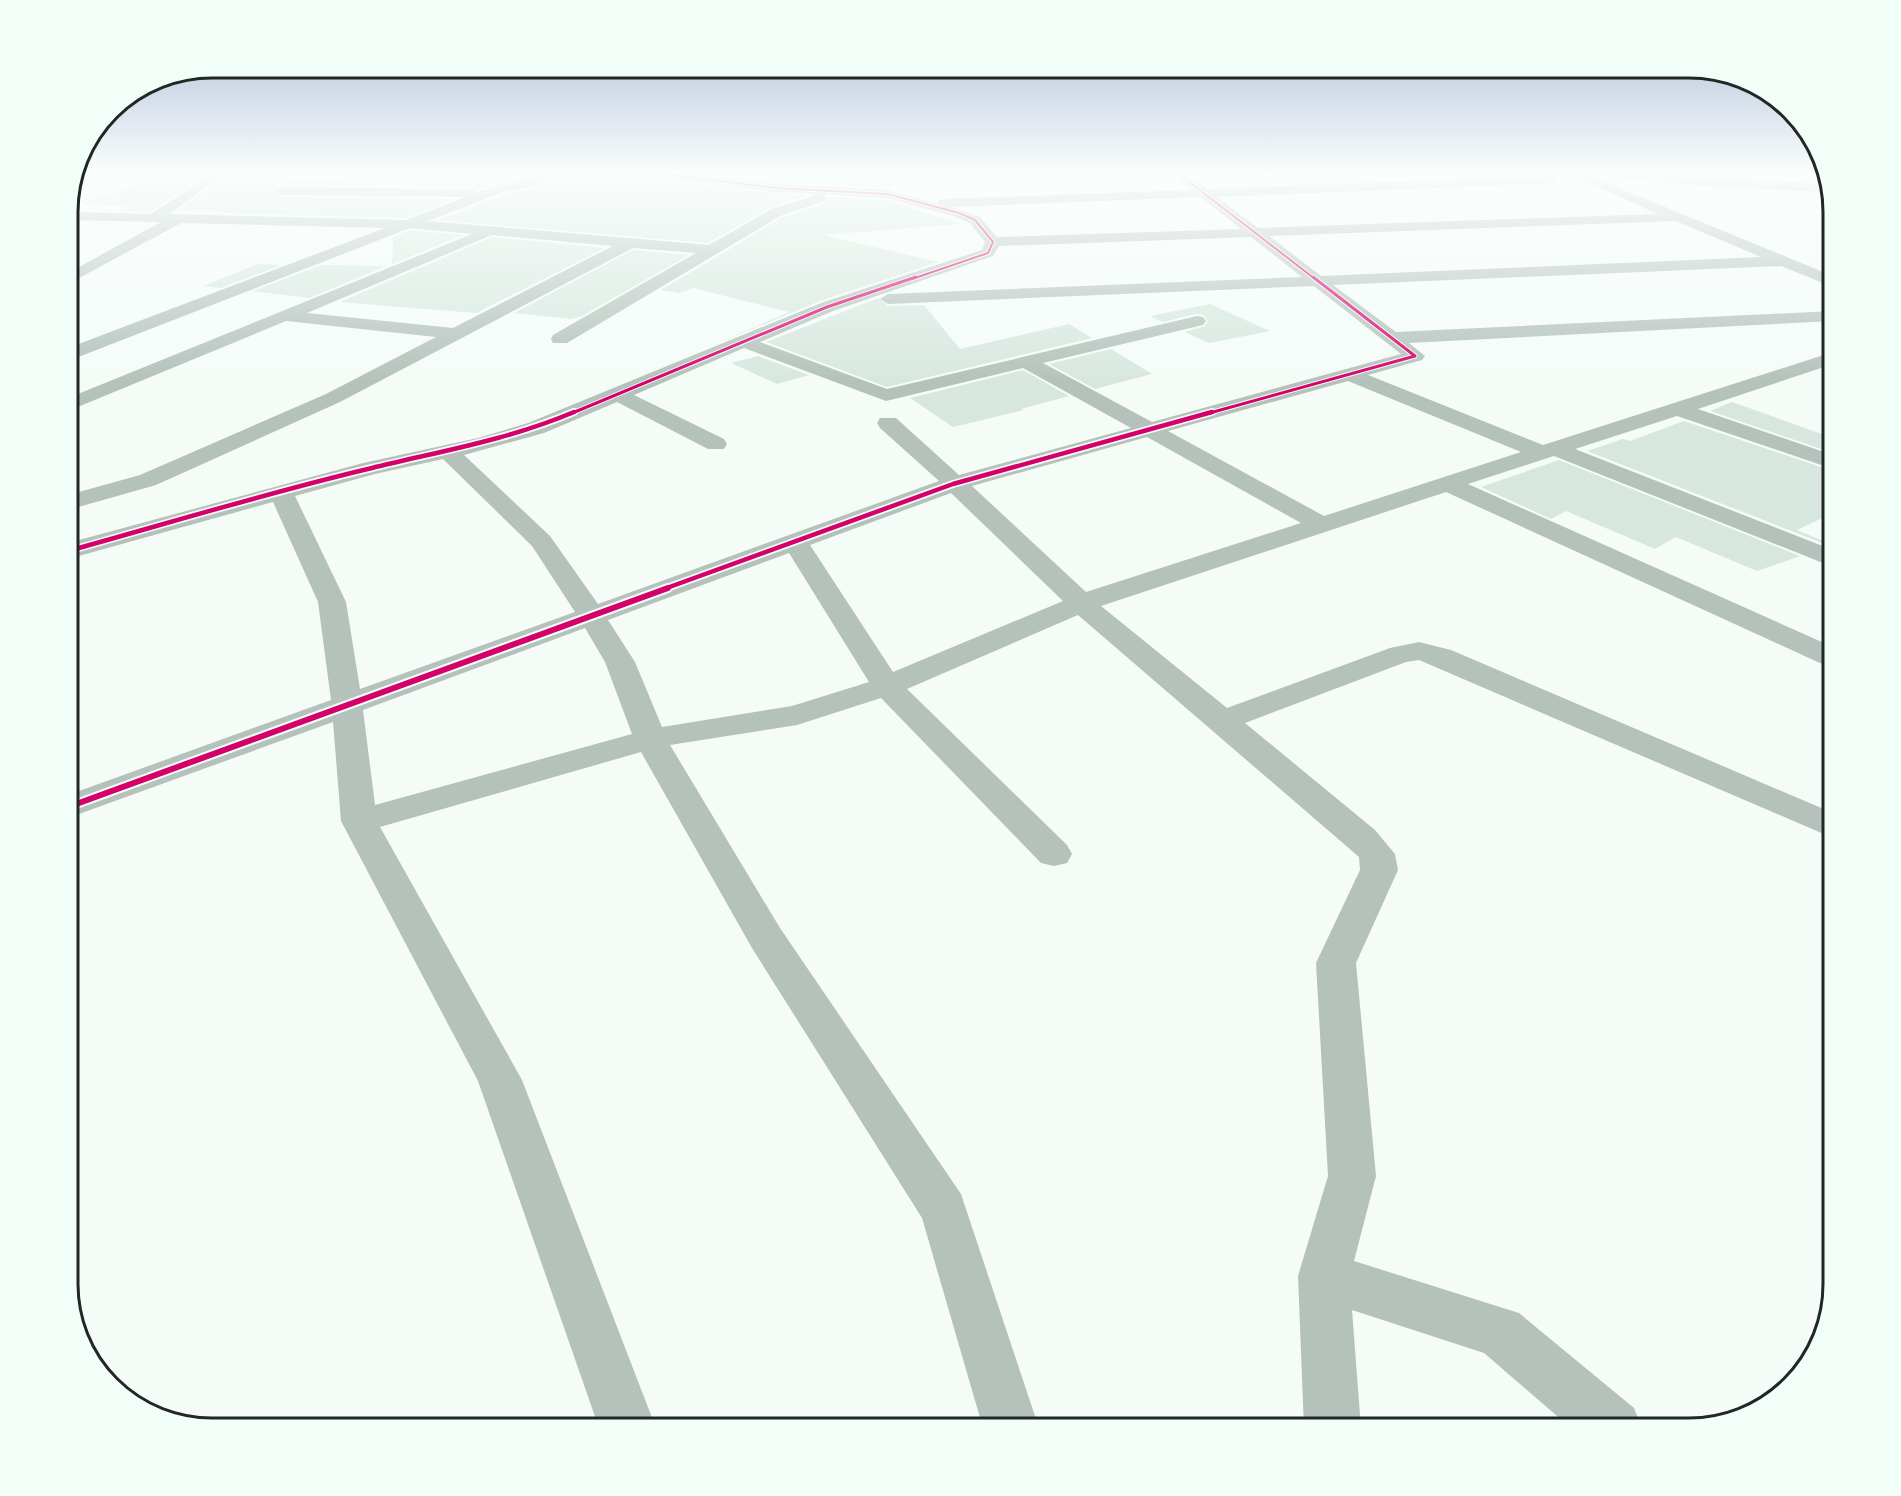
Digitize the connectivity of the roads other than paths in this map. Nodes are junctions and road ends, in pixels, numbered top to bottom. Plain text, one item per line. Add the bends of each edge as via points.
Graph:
1 (132, 244) edge
2 (358, 244) edge
3 (461, 244) edge
4 (628, 244) edge
5 (640, 244) edge
6 (723, 244) edge
7 (992, 244) edge
8 (1272, 244) edge
9 (1742, 244) edge
10 (712, 250) junction
11 (78, 257) dead end
12 (108, 257) junction
13 (1783, 261) junction
14 (78, 274) edge
15 (1823, 278) edge
16 (1320, 281) junction
17 (845, 301) junction
18 (191, 308) junction
19 (228, 311) dead end
20 (249, 313) dead end
21 (281, 316) junction
22 (1823, 316) edge
23 (1197, 321) dead end
24 (459, 334) junction
25 (1392, 338) junction
26 (560, 339) dead end
27 (744, 342) junction
28 (78, 352) edge
29 (1823, 361) edge
30 (1026, 363) junction
31 (1351, 375) junction
32 (617, 394) junction
33 (78, 401) edge
34 (1678, 409) junction
35 (888, 423) dead end
36 (1149, 430) junction
37 (716, 444) dead end
38 (1549, 451) junction
39 (448, 452) junction
40 (1823, 459) edge
41 (953, 484) junction
42 (1448, 484) junction
43 (281, 493) junction
44 (78, 500) edge
45 (1323, 525) junction
46 (795, 542) junction
47 (78, 548) edge
48 (1823, 555) edge
49 (1081, 603) junction
50 (592, 616) junction
51 (1823, 653) edge
52 (887, 687) junction
53 (347, 705) junction
54 (1222, 722) junction
55 (650, 739) junction
56 (78, 803) edge
57 (358, 822) junction
58 (1823, 822) edge
59 (1054, 854) dead end
60 (1324, 1276) junction
61 (623, 1418) edge
62 (1008, 1418) edge
63 (1331, 1418) edge
64 (1602, 1418) edge

1 - 12 street
2 - 18 street
3 - 21 street
4 - 24 street
5 - 10 street
6 - 10 street
7 - 17 street via 988,253
8 - 16 street
9 - 13 street
10 - 26 street
11 - 12 street
12 - 14 street
13 - 15 street
13 - 16 street
16 - 17 street
16 - 25 street
17 - 27 street
18 - 19 street
18 - 28 street
20 - 21 street
21 - 24 street
21 - 33 street
22 - 25 street
23 - 30 street
24 - 44 street via 333,398 148,480
25 - 31 street via 1415,356
27 - 30 street via 886,395
27 - 32 street
29 - 34 street
30 - 36 street
31 - 36 street
31 - 38 street
32 - 37 street
32 - 39 street via 536,428
34 - 38 street
34 - 40 street
35 - 41 street
36 - 41 street
36 - 45 street
38 - 42 street
38 - 48 street
39 - 43 street
39 - 50 street via 541,541
41 - 46 street
41 - 49 street
42 - 45 street
42 - 51 street
43 - 47 street
43 - 53 street via 332,602
45 - 49 street
46 - 50 street
46 - 52 street
49 - 52 street
49 - 54 street
50 - 53 street
50 - 55 street via 620,662
52 - 55 street via 797,715
52 - 59 street
53 - 56 street
53 - 57 street
54 - 58 street via 1400,654 1419,651 1440,656
54 - 60 street via 1377,854 1379,870 1336,963 1352,1176
55 - 57 street
55 - 62 street via 766,938 944,1210
57 - 61 street via 500,1080
60 - 63 street
60 - 64 street via 1500,1332

